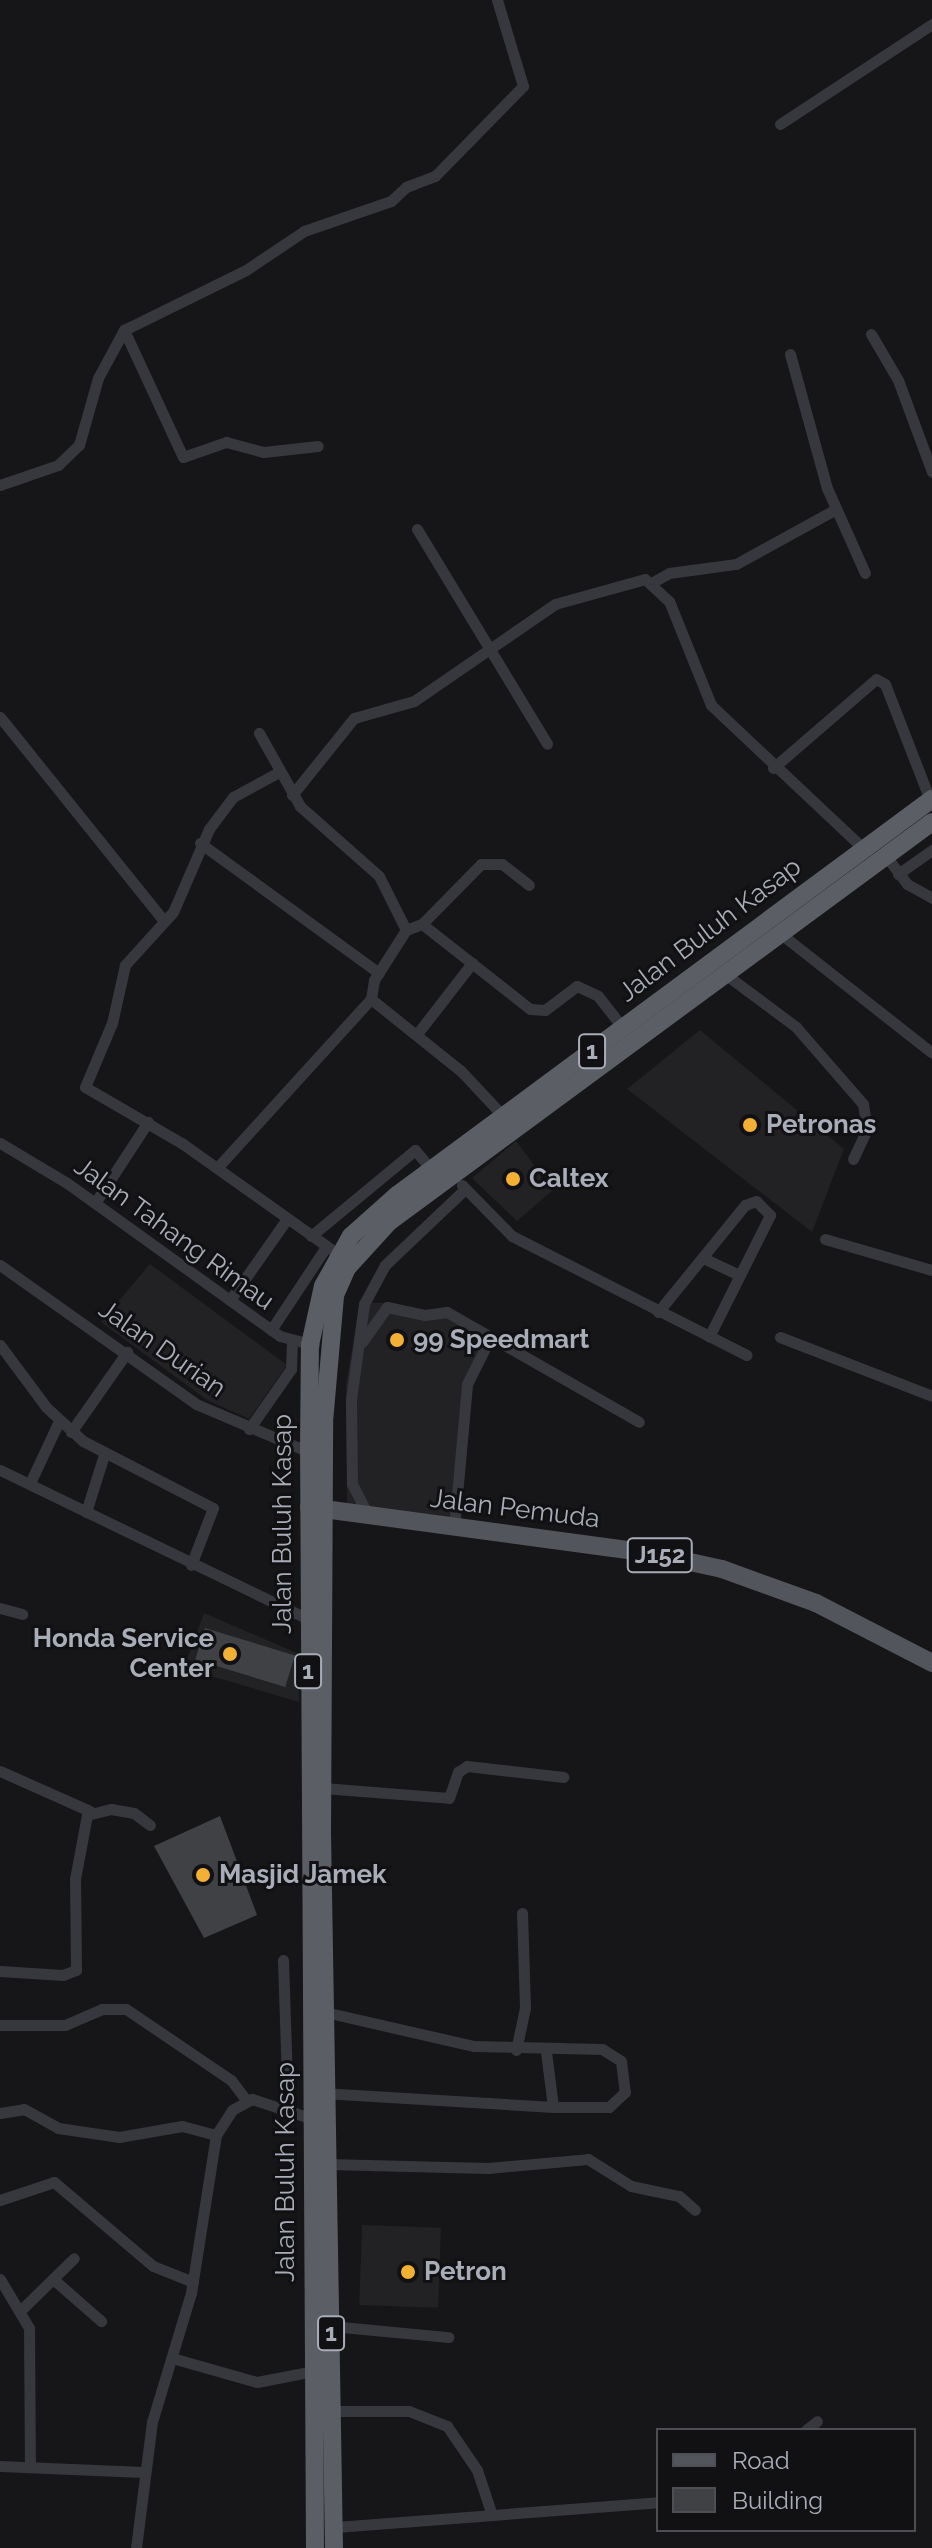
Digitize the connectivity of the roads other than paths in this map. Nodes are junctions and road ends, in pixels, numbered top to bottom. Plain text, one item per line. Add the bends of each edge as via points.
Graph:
1 (497, 0) edge
2 (932, 24) edge
3 (780, 124) dead end
4 (124, 330) junction
5 (871, 334) dead end
6 (790, 354) dead end
7 (318, 446) dead end
8 (932, 472) edge
9 (0, 485) edge
10 (836, 509) junction
11 (417, 529) dead end
12 (865, 573) dead end
13 (653, 582) junction
14 (488, 649) junction
15 (0, 717) edge
16 (259, 733) dead end
17 (547, 744) dead end
18 (773, 768) junction
19 (279, 772) junction
20 (292, 795) junction
21 (931, 800) edge
22 (932, 822) edge
23 (200, 843) junction
24 (863, 848) junction
25 (932, 850) edge
26 (886, 856) junction
27 (898, 874) junction
28 (529, 885) dead end
29 (932, 898) edge
30 (164, 921) junction
31 (422, 924) junction
32 (406, 930) junction
33 (781, 934) junction
34 (472, 963) junction
35 (379, 973) junction
36 (725, 974) junction
37 (371, 999) junction
38 (623, 1028) junction
39 (417, 1034) junction
40 (932, 1053) edge
41 (504, 1117) junction
42 (148, 1122) junction
43 (0, 1143) edge
44 (853, 1159) dead end
45 (217, 1168) junction
46 (432, 1170) junction
47 (452, 1173) junction
48 (465, 1189) junction
49 (95, 1203) junction
50 (287, 1219) junction
51 (311, 1236) junction
52 (825, 1239) dead end
53 (332, 1250) junction
54 (703, 1258) junction
55 (0, 1265) edge
56 (932, 1270) edge
57 (739, 1275) junction
58 (230, 1300) junction
59 (658, 1312) junction
60 (271, 1330) junction
61 (709, 1337) junction
62 (780, 1337) dead end
63 (489, 1340) junction
64 (0, 1345) edge
65 (310, 1345) junction
66 (127, 1352) junction
67 (356, 1354) junction
68 (747, 1355) dead end
69 (932, 1396) edge
70 (59, 1421) junction
71 (639, 1422) dead end
72 (249, 1429) junction
73 (71, 1432) junction
74 (309, 1452) junction
75 (104, 1455) junction
76 (0, 1470) edge
77 (30, 1483) junction
78 (318, 1508) junction
79 (86, 1512) junction
80 (368, 1516) junction
81 (454, 1528) junction
82 (191, 1565) junction
83 (0, 1608) edge
84 (22, 1614) dead end
85 (308, 1619) junction
86 (931, 1659) edge
87 (0, 1771) edge
88 (563, 1777) dead end
89 (323, 1788) junction
90 (90, 1811) junction
91 (150, 1825) dead end
92 (522, 1913) dead end
93 (283, 1960) dead end
94 (0, 1971) edge
95 (325, 2012) junction
96 (0, 2025) edge
97 (516, 2050) junction
98 (546, 2052) junction
99 (326, 2093) junction
100 (246, 2100) junction
101 (553, 2107) junction
102 (288, 2109) junction
103 (1, 2111) edge
104 (313, 2119) junction
105 (216, 2135) junction
106 (327, 2164) junction
107 (0, 2200) edge
108 (695, 2210) dead end
109 (74, 2258) dead end
110 (0, 2279) edge
111 (53, 2279) junction
112 (193, 2282) junction
113 (23, 2308) junction
114 (101, 2321) dead end
115 (331, 2326) junction
116 (448, 2337) dead end
117 (172, 2358) junction
118 (313, 2371) junction
119 (334, 2411) junction
120 (817, 2421) dead end
121 (808, 2428) edge
122 (0, 2466) edge
123 (30, 2467) junction
124 (143, 2472) junction
125 (312, 2481) junction
126 (336, 2482) junction
127 (656, 2502) edge
128 (491, 2512) junction
129 (336, 2527) junction
130 (136, 2548) edge
131 (315, 2548) edge
132 (334, 2548) edge

1 - 4 street via 523,86 435,176 406,187 391,201 304,231 246,270
2 - 3 street
4 - 7 street via 183,457 226,442 264,452
4 - 9 street via 98,378 79,445 58,465
5 - 8 street via 898,380
6 - 10 street
10 - 12 street
10 - 13 street via 736,564 669,573
11 - 14 street
13 - 14 street via 633,580 573,596
13 - 18 street via 669,601 711,705
14 - 17 street
14 - 20 street via 414,701 354,718
15 - 30 street
16 - 19 street
18 - 21 street via 876,679 885,684
18 - 24 street
19 - 20 street
19 - 23 street via 233,797
20 - 32 street via 379,876
21 - 24 highway, Jalan Buluh Kasap / 1
22 - 26 highway, Jalan Buluh Kasap / 1
23 - 30 street
23 - 35 street
24 - 38 highway, Jalan Buluh Kasap / 1
25 - 27 street
26 - 27 street
26 - 33 highway, Jalan Buluh Kasap / 1
27 - 29 street
28 - 31 street via 502,864 481,864
30 - 42 street via 125,965 108,1036 85,1084 90,1094
31 - 32 street
31 - 34 street
32 - 35 street
33 - 36 highway, Jalan Buluh Kasap / 1
33 - 40 street
34 - 38 street via 538,1012 571,987 585,988
34 - 39 street
35 - 37 street
36 - 44 street via 796,1027 863,1104 867,1129
36 - 47 highway, Jalan Buluh Kasap / 1
37 - 39 street
37 - 45 street
38 - 41 highway, Jalan Buluh Kasap / 1
39 - 41 street
41 - 46 highway, Jalan Buluh Kasap / 1
42 - 45 street
42 - 49 street
43 - 49 street, Jalan Tahang Rimau
45 - 50 street
46 - 51 street via 415,1150
46 - 53 highway, Jalan Buluh Kasap / 1
47 - 48 street
47 - 65 highway, Jalan Buluh Kasap / 1 via 389,1222 347,1268
48 - 59 street via 501,1229
48 - 67 street via 371,1285
49 - 58 street, Jalan Tahang Rimau
50 - 51 street
50 - 58 street
51 - 53 street
52 - 56 street
53 - 60 street
53 - 65 highway, Jalan Buluh Kasap / 1
54 - 57 street
54 - 57 street via 745,1205 756,1201 770,1215
54 - 59 street
55 - 66 street, Jalan Durian
57 - 61 street
58 - 60 street, Jalan Tahang Rimau
59 - 61 street
60 - 65 street, Jalan Tahang Rimau
61 - 68 street
62 - 69 street
63 - 67 street via 447,1312 425,1315 387,1307
63 - 71 street
63 - 81 street via 467,1384
64 - 70 street
65 - 72 street
65 - 74 highway, Jalan Buluh Kasap / 1
65 - 78 highway, Jalan Buluh Kasap / 1
66 - 72 street, Jalan Durian via 196,1404
66 - 73 street
67 - 80 street via 350,1382 352,1484
70 - 73 street
70 - 77 street
72 - 74 street, Jalan Durian
73 - 75 street
74 - 78 highway, Jalan Buluh Kasap / 1
75 - 79 street
75 - 82 street via 213,1508
76 - 77 street
77 - 79 street
78 - 80 main road, Jalan Pemuda / J152
78 - 85 highway, Jalan Buluh Kasap / 1
78 - 89 highway, Jalan Buluh Kasap / 1
79 - 82 street
80 - 81 main road, Jalan Pemuda / J152
81 - 86 main road, Jalan Pemuda / J152 via 644,1552 745,1575
82 - 85 street
83 - 84 street
85 - 104 highway, Jalan Buluh Kasap / 1
87 - 90 street
88 - 89 street via 467,1766 458,1772 449,1798
89 - 95 highway, Jalan Buluh Kasap / 1
90 - 91 street via 134,1813
90 - 94 street via 75,1879 79,1965 63,1975
92 - 97 street via 525,2008
93 - 102 street
95 - 97 street via 442,2041
95 - 99 highway, Jalan Buluh Kasap / 1
96 - 100 street via 65,2025 118,2007 231,2080
97 - 98 street
98 - 101 street
98 - 101 street via 602,2049 624,2069 625,2092 616,2104
99 - 101 street
99 - 106 highway, Jalan Buluh Kasap / 1
100 - 102 street
100 - 105 street
102 - 104 street
103 - 105 street via 24,2109 58,2128 119,2137 182,2126
104 - 118 highway, Jalan Buluh Kasap / 1
105 - 112 street
106 - 108 street via 488,2168 588,2159 631,2186 687,2200
106 - 115 highway, Jalan Buluh Kasap / 1
107 - 112 street via 54,2182 153,2266
109 - 111 street
110 - 113 street
111 - 113 street
111 - 114 street
112 - 117 street
113 - 123 street via 31,2341
115 - 116 street
115 - 119 highway, Jalan Buluh Kasap / 1
117 - 118 street via 257,2382
117 - 124 street
118 - 125 highway, Jalan Buluh Kasap / 1
119 - 126 highway, Jalan Buluh Kasap / 1
119 - 128 street via 409,2411 447,2426 477,2470
120 - 121 street
122 - 123 street
123 - 124 street
124 - 130 street
125 - 126 highway
125 - 131 highway, Jalan Buluh Kasap / 1
126 - 129 highway, Jalan Buluh Kasap / 1
127 - 128 street
128 - 129 street
129 - 132 highway, Jalan Buluh Kasap / 1

